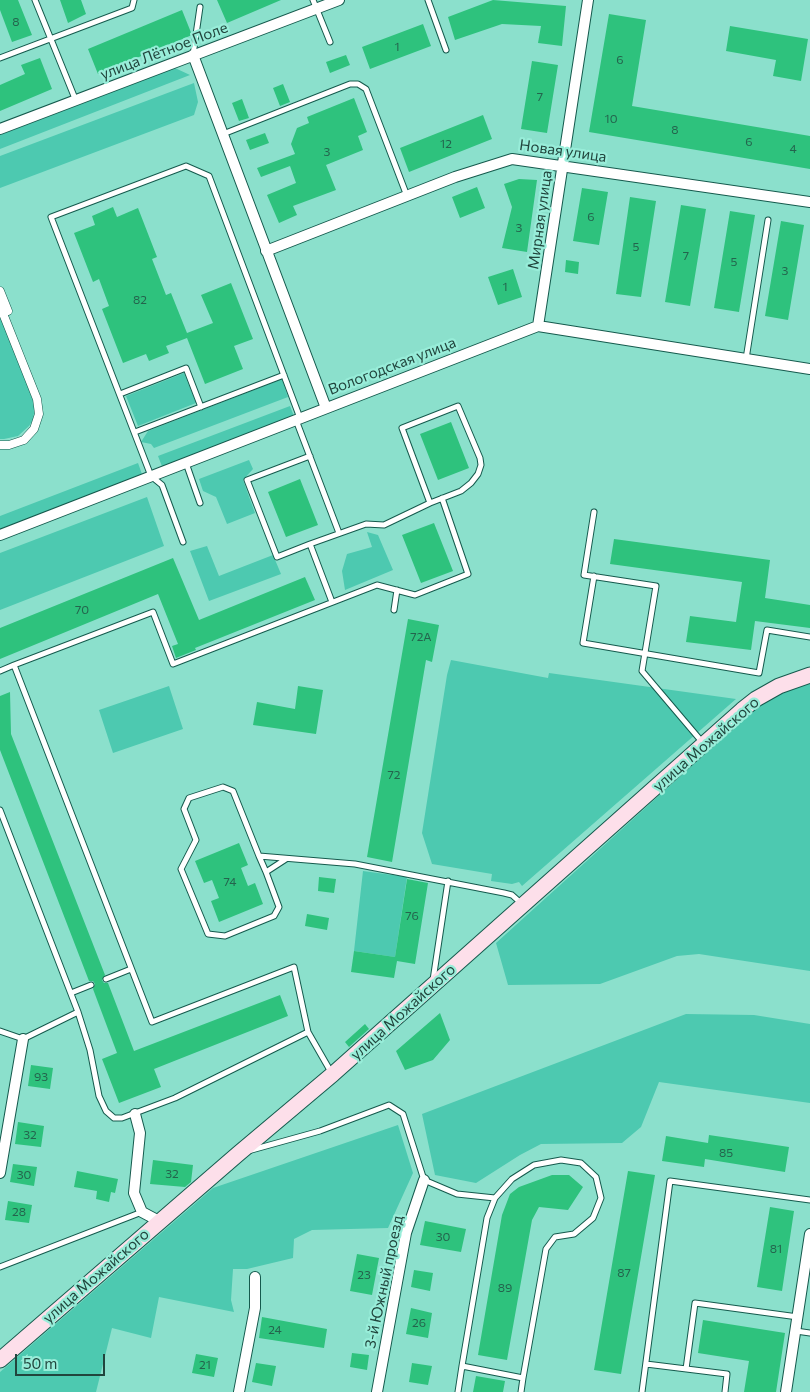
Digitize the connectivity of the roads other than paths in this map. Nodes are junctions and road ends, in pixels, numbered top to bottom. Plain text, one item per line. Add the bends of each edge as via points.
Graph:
1 (35, 0) edge
2 (134, 0) edge
3 (339, 0) edge
4 (428, 0) edge
5 (588, 0) edge
6 (314, 4) edge
7 (200, 7) dead end
8 (50, 39) junction
9 (330, 42) dead end
10 (446, 50) dead end
11 (192, 56) junction
12 (0, 58) edge
13 (76, 101) junction
14 (0, 129) edge
15 (222, 134) junction
16 (563, 166) junction
17 (407, 196) junction
18 (810, 202) edge
19 (768, 220) dead end
20 (266, 251) junction
21 (0, 291) edge
22 (0, 306) edge
23 (538, 326) junction
24 (746, 359) junction
25 (810, 369) edge
26 (284, 375) junction
27 (120, 394) junction
28 (42, 404) dead end
29 (201, 407) junction
30 (326, 408) junction
31 (298, 419) junction
32 (135, 432) junction
33 (0, 445) edge
34 (310, 456) junction
35 (185, 463) junction
36 (152, 476) junction
37 (442, 498) junction
38 (200, 503) dead end
39 (430, 503) junction
40 (594, 512) dead end
41 (340, 533) junction
42 (0, 535) edge
43 (183, 542) dead end
44 (310, 544) junction
45 (594, 576) junction
46 (397, 590) junction
47 (332, 602) junction
48 (394, 610) dead end
49 (810, 637) edge
50 (645, 653) junction
51 (14, 665) junction
52 (0, 670) edge
53 (810, 675) edge
54 (704, 744) junction
55 (0, 810) edge
56 (259, 856) junction
57 (286, 858) junction
58 (266, 872) junction
59 (448, 881) junction
60 (522, 904) junction
61 (131, 968) junction
62 (106, 979) dead end
63 (91, 984) dead end
64 (432, 986) junction
65 (71, 993) junction
66 (78, 1012) junction
67 (0, 1031) edge
68 (308, 1032) junction
69 (24, 1039) junction
70 (333, 1074) junction
71 (135, 1114) junction
72 (238, 1154) junction
73 (0, 1173) edge
74 (424, 1180) junction
75 (495, 1198) junction
76 (810, 1200) edge
77 (142, 1212) junction
78 (160, 1221) junction
79 (810, 1234) edge
80 (0, 1266) edge
81 (255, 1277) dead end
82 (798, 1317) junction
83 (796, 1331) junction
84 (810, 1333) edge
85 (0, 1360) edge
86 (646, 1364) junction
87 (462, 1366) junction
88 (686, 1369) junction
89 (523, 1378) junction
90 (239, 1392) edge
91 (378, 1392) edge
92 (458, 1392) edge
93 (521, 1392) edge
94 (642, 1392) edge
95 (724, 1392) edge
96 (786, 1392) edge

1 - 8 lane
2 - 8 lane via 132,8
3 - 6 street, улица Лётное Поле
4 - 10 lane
5 - 16 street, Мирная улица
6 - 9 lane
6 - 11 street, улица Лётное Поле
7 - 11 lane
8 - 12 lane
8 - 13 lane
11 - 13 street, улица Лётное Поле
11 - 15 street
13 - 14 street, улица Лётное Поле
15 - 17 lane via 350,84 358,84 366,89
15 - 20 street
16 - 17 street, Новая улица via 512,159
16 - 18 street, Новая улица
16 - 23 street, Мирная улица
17 - 20 street, Новая улица
19 - 24 lane
20 - 30 street
21 - 28 street
22 - 33 street via 37,399 39,414 34,429 24,440
23 - 24 street
23 - 30 street, Вологодская улица
24 - 25 street
26 - 27 lane via 209,176 186,166 51,217
26 - 29 lane
26 - 31 lane
27 - 29 lane via 186,368
27 - 32 lane
29 - 32 lane
30 - 31 street, Вологодская улица
31 - 34 lane
31 - 35 street, Вологодская улица
32 - 36 lane
34 - 41 lane
34 - 44 lane via 247,480 277,557
35 - 36 street, Вологодская улица
35 - 38 lane
36 - 42 street, Вологодская улица
36 - 43 lane via 162,485
37 - 39 lane
37 - 39 lane via 461,491 471,483 481,465 458,406 402,428
37 - 46 lane via 468,574 415,595
39 - 41 lane via 384,525 366,524
40 - 45 lane via 584,575
41 - 44 lane
44 - 47 lane
45 - 50 lane via 583,643
45 - 50 lane via 656,586
46 - 47 lane via 377,585
46 - 48 lane
47 - 51 lane via 173,664 152,612
49 - 50 lane via 766,630 759,673
50 - 54 lane via 642,671
51 - 52 lane
51 - 61 lane
53 - 54 main road, улица Можайского via 779,686 756,699
54 - 60 main road, улица Можайского
55 - 65 lane
56 - 57 lane
56 - 58 lane
56 - 58 lane via 233,791 223,787 189,798 184,809 196,840 181,869 208,934 225,936 274,916 278,907
57 - 58 lane
57 - 59 lane via 355,864
59 - 60 lane via 504,892
59 - 64 lane
60 - 64 main road, улица Можайского
61 - 62 lane
61 - 68 lane via 152,1022 294,967
63 - 65 lane
64 - 70 main road, улица Можайского
65 - 66 lane
66 - 69 lane
66 - 71 lane via 90,1050 95,1083 106,1111 114,1118
67 - 69 lane
68 - 70 lane
68 - 71 lane via 175,1098
69 - 73 street
70 - 72 main road, улица Можайского
71 - 77 street via 140,1133 134,1193
72 - 74 lane via 320,1131 389,1105 403,1114
72 - 78 main road, улица Можайского
74 - 75 lane via 457,1194
74 - 91 street, 3-й Южный проезд via 406,1233
75 - 87 lane via 486,1218
75 - 89 lane via 512,1179 534,1165 561,1160 581,1163 596,1177 601,1198 593,1218 574,1234 555,1237 546,1249
76 - 86 lane via 670,1182
77 - 78 street
77 - 80 lane
78 - 85 main road, улица Можайского
79 - 82 street
81 - 90 street via 255,1308
82 - 83 street
82 - 88 lane via 695,1303
83 - 84 lane
83 - 96 street
86 - 88 lane
86 - 94 lane
87 - 89 lane
87 - 92 lane
88 - 95 lane via 727,1374
89 - 93 lane

